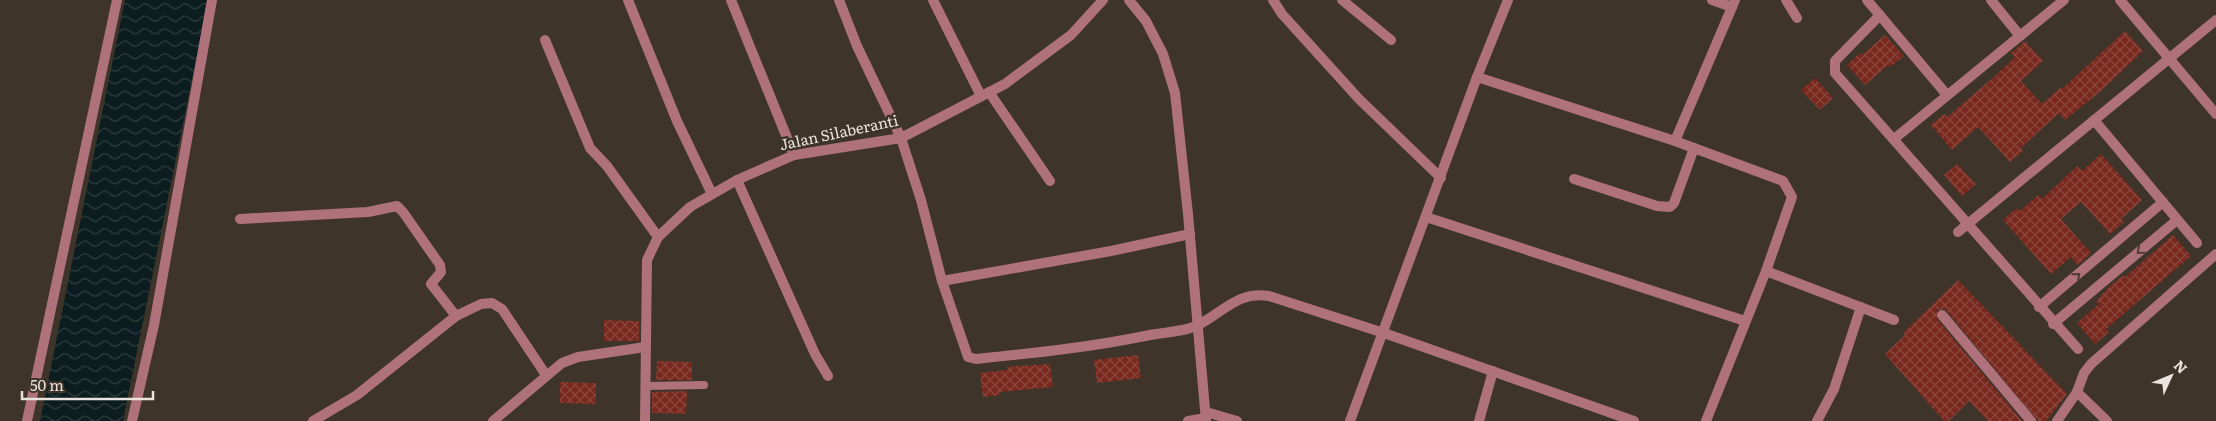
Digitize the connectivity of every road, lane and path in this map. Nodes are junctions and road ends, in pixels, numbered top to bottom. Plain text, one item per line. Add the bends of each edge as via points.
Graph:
1 (117, 0) edge
2 (212, 0) edge
3 (628, 0) edge
4 (731, 0) edge
5 (839, 0) edge
6 (933, 0) edge
7 (1103, 0) edge
8 (1128, 0) edge
9 (1273, 0) edge
10 (1342, 0) edge
11 (1508, 0) edge
12 (1712, 0) edge
13 (1786, 0) edge
14 (1867, 0) edge
15 (1991, 0) edge
16 (2064, 0) edge
17 (2120, 0) edge
18 (1733, 4) edge
19 (1880, 15) junction
20 (1797, 18) dead end
21 (2216, 20) edge
22 (2020, 36) junction
23 (545, 40) dead end
24 (1391, 40) dead end
25 (2169, 58) junction
26 (1476, 77) junction
27 (985, 94) junction
28 (1947, 95) junction
29 (2216, 114) edge
30 (2094, 120) junction
31 (901, 138) junction
32 (1894, 139) junction
33 (1674, 141) junction
34 (1694, 148) junction
35 (794, 155) junction
36 (1441, 178) junction
37 (1574, 179) dead end
38 (736, 180) junction
39 (1050, 182) dead end
40 (712, 194) junction
41 (2163, 202) junction
42 (1426, 217) junction
43 (240, 219) dead end
44 (2177, 220) junction
45 (1967, 224) junction
46 (1958, 232) dead end
47 (1190, 234) junction
48 (658, 237) junction
49 (2197, 244) dead end
50 (2216, 254) edge
51 (1766, 271) junction
52 (942, 282) junction
53 (1861, 307) junction
54 (2040, 308) junction
55 (1942, 315) dead end
56 (456, 316) junction
57 (1894, 320) dead end
58 (1745, 321) junction
59 (2054, 324) junction
60 (1197, 326) junction
61 (1384, 333) junction
62 (645, 347) junction
63 (2078, 349) dead end
64 (1493, 371) junction
65 (546, 375) junction
66 (828, 376) dead end
67 (704, 385) dead end
68 (645, 386) junction
69 (2077, 392) junction
70 (1206, 417) edge
71 (1610, 417) edge
72 (28, 421) edge
73 (132, 421) edge
74 (313, 421) edge
75 (492, 421) edge
76 (645, 421) edge
77 (1188, 421) edge
78 (1237, 421) edge
79 (1350, 421) edge
80 (1479, 421) edge
81 (1634, 421) edge
82 (1706, 421) edge
83 (1817, 421) edge
84 (2031, 421) edge
85 (2057, 421) edge
86 (2107, 421) edge

1 - 72 street
2 - 73 street via 154,324
3 - 40 street via 677,121
4 - 35 street
5 - 31 street
6 - 27 street
7 - 27 street, Jalan Silaberanti via 1071,36 1005,84
8 - 47 street via 1146,20 1163,54 1175,93
9 - 36 street via 1359,99
10 - 24 street
11 - 26 street
12 - 18 street
13 - 20 street
14 - 19 street
15 - 22 street
16 - 22 street
17 - 25 street
18 - 33 street
19 - 28 street
19 - 32 street via 1835,60 1833,68 1834,74
21 - 25 street
22 - 28 street
23 - 48 street via 590,148 607,166
25 - 29 street
25 - 30 street
26 - 33 street
26 - 36 street
27 - 31 street, Jalan Silaberanti
27 - 39 street
28 - 32 street
30 - 41 street
30 - 45 street
31 - 35 street, Jalan Silaberanti
31 - 52 street
32 - 45 street
33 - 34 street
34 - 37 street via 1670,207 1657,206
34 - 51 street via 1787,185 1791,204
35 - 38 street, Jalan Silaberanti
36 - 42 street
38 - 40 street, Jalan Silaberanti
38 - 66 street
40 - 48 street, Jalan Silaberanti via 690,207
41 - 44 street
54 -> 41 street
42 - 58 street
42 - 61 street
43 - 56 street via 339,214 397,206 440,265 441,272 431,284
44 - 49 street
44 -> 59 street
45 - 46 street
45 - 54 street
47 - 52 street
47 - 60 street
48 - 62 street, Jalan Silaberanti via 647,260
50 - 69 street via 2091,364
51 - 53 street
51 - 58 street
52 - 60 street via 968,357 976,359 1087,348
53 - 57 street
53 - 83 street via 1834,389
54 - 59 street
55 - 84 street
56 - 65 street via 480,304 492,303 502,310
56 - 74 street via 357,395
58 - 82 street
59 - 63 street
60 - 61 street via 1234,302 1256,294
60 - 70 street
61 - 64 street
61 - 79 street
62 - 65 street via 578,357 562,363
62 - 68 street, Jalan Silaberanti
64 - 71 street
64 - 80 street
65 - 75 street
67 - 68 lane
68 - 76 street, Jalan Silaberanti
69 - 85 street
69 - 86 street
70 - 77 street
70 - 78 street
71 - 81 street

